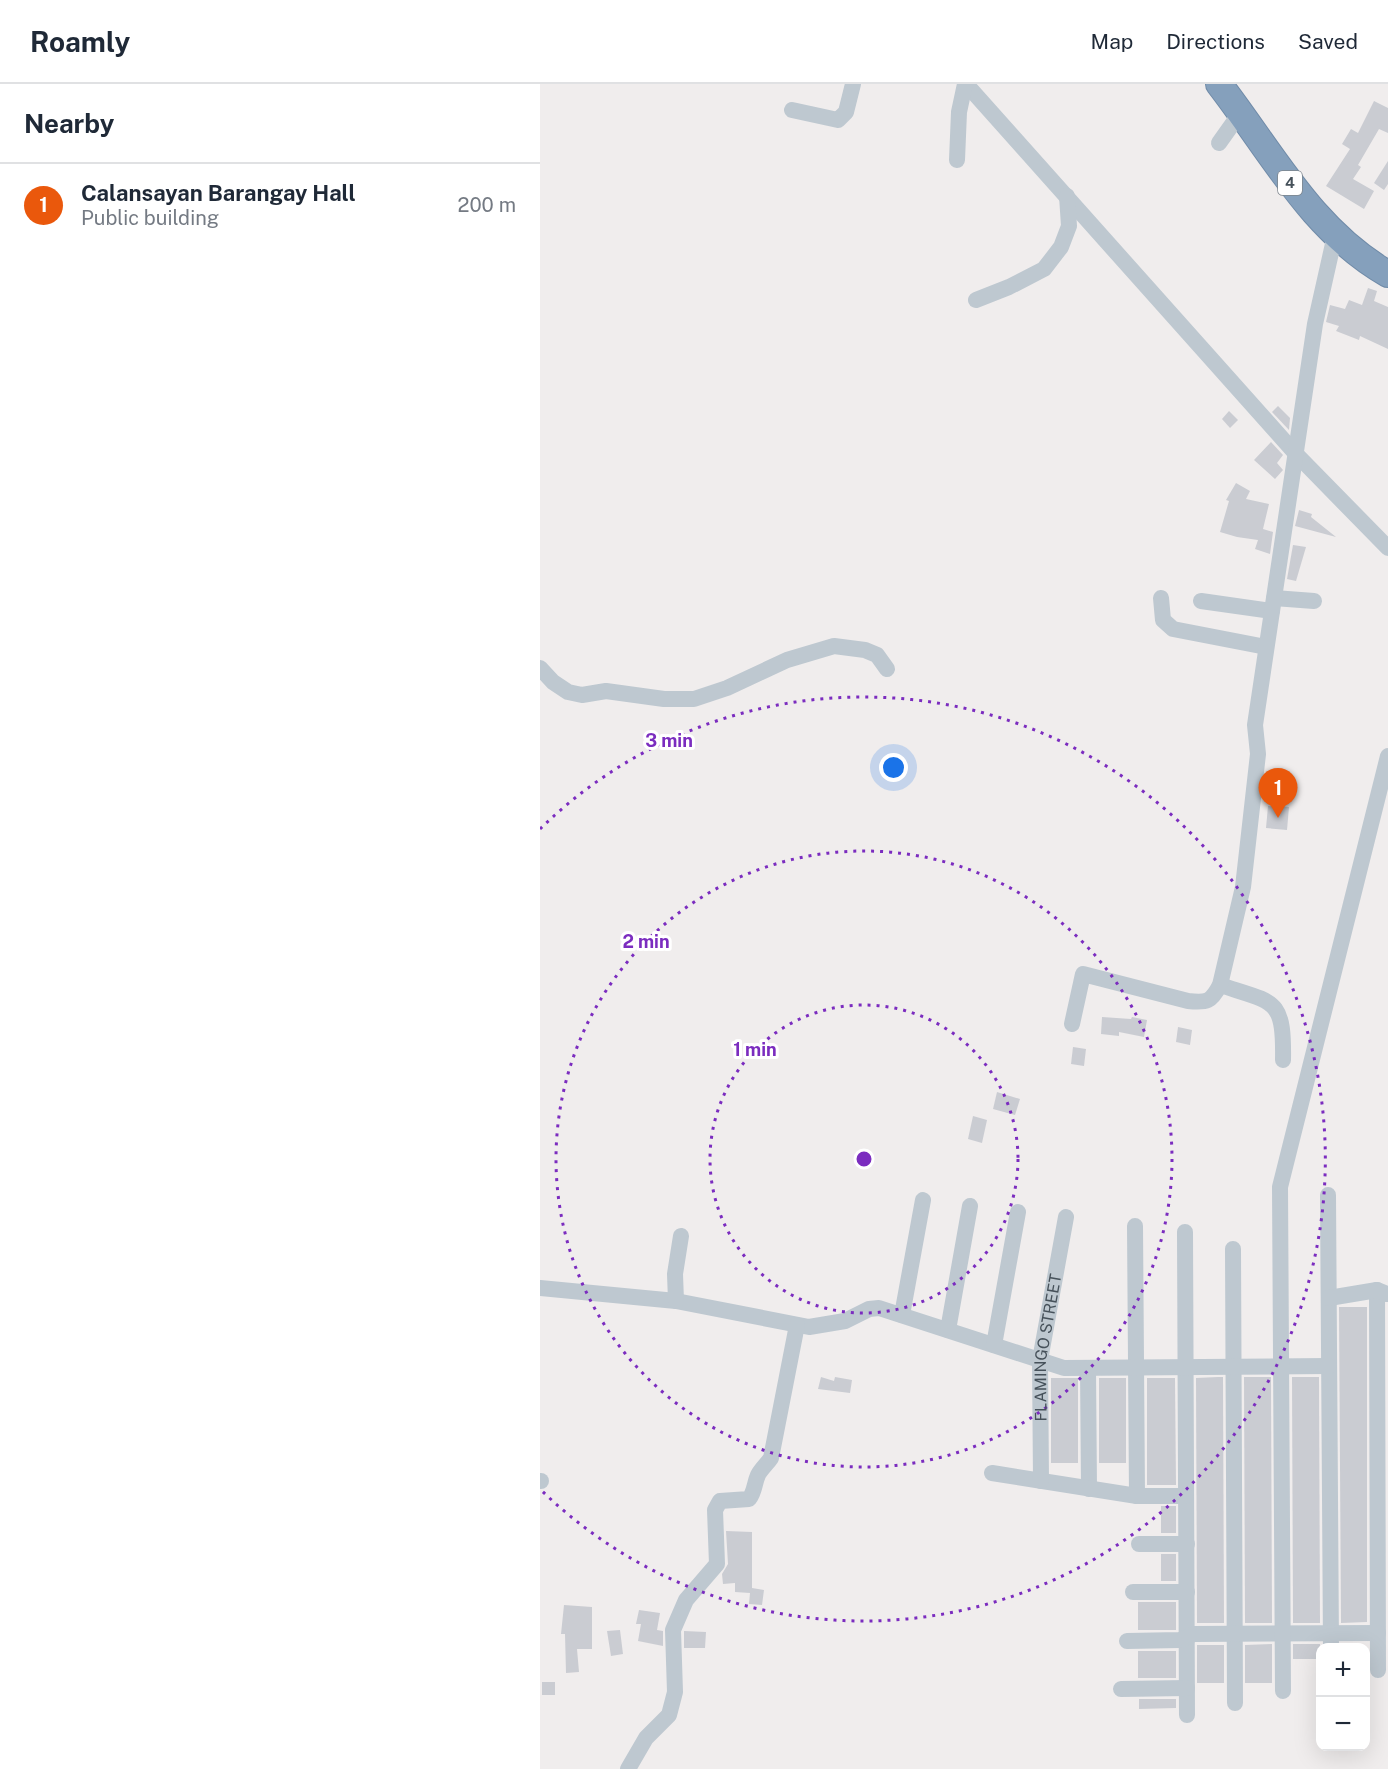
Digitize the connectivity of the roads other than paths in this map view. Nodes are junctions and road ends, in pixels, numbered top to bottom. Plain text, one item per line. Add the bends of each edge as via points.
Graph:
1 (854, 84) edge
2 (966, 84) edge
3 (1219, 84) edge
4 (792, 110) dead end
5 (1240, 112) junction
6 (1219, 142) dead end
7 (957, 160) dead end
8 (1067, 196) junction
9 (1335, 235) junction
10 (1388, 274) edge
11 (976, 300) dead end
12 (1296, 454) junction
13 (1388, 548) edge
14 (1161, 598) dead end
15 (1201, 601) dead end
16 (1314, 601) dead end
17 (1273, 604) junction
18 (1266, 647) junction
19 (540, 668) edge
20 (887, 669) dead end
21 (1388, 756) edge
22 (1220, 985) junction
23 (1071, 1024) dead end
24 (1283, 1060) dead end
25 (1328, 1195) dead end
26 (923, 1200) dead end
27 (970, 1206) dead end
28 (1018, 1212) dead end
29 (1066, 1217) dead end
30 (1135, 1226) dead end
31 (1185, 1232) dead end
32 (681, 1236) dead end
33 (1233, 1249) dead end
34 (540, 1288) edge
35 (1382, 1292) edge
36 (1329, 1298) junction
37 (676, 1301) junction
38 (902, 1315) junction
39 (797, 1325) junction
40 (948, 1330) junction
41 (994, 1345) junction
42 (1040, 1360) junction
43 (1233, 1366) junction
44 (1281, 1366) junction
45 (1329, 1366) junction
46 (1136, 1367) junction
47 (1186, 1367) junction
48 (1088, 1368) junction
49 (992, 1473) dead end
50 (1041, 1481) junction
51 (1089, 1489) junction
52 (1137, 1496) junction
53 (1186, 1496) junction
54 (1139, 1544) dead end
55 (1187, 1544) junction
56 (1383, 1587) edge
57 (1133, 1592) dead end
58 (1187, 1592) junction
59 (1378, 1633) junction
60 (1235, 1634) junction
61 (1283, 1634) junction
62 (1187, 1637) junction
63 (1330, 1640) edge
64 (1127, 1641) dead end
65 (1378, 1670) dead end
66 (1187, 1688) junction
67 (1121, 1689) dead end
68 (1283, 1691) dead end
69 (1235, 1703) dead end
70 (1187, 1714) dead end
71 (628, 1769) edge

1 - 4 street via 846,112 838,120
2 - 7 street via 958,112
2 - 8 street
3 - 5 highway, 4
5 - 6 street
5 - 9 highway, 4 via 1305,203
8 - 11 street via 1069,226 1061,247 1044,269
8 - 12 street
9 - 10 highway, 4
9 - 12 street via 1315,324
12 - 13 street
12 - 17 street
14 - 18 street via 1163,620 1173,629
15 - 17 street
16 - 17 street
17 - 18 street
18 - 22 street via 1255,725 1258,754 1244,887
19 - 20 street via 568,692 582,695 606,691 664,699 694,699 787,660 834,646 877,655
21 - 44 street via 1281,1187
22 - 23 street via 1214,997 1204,1003 1083,974
22 - 24 street via 1266,1000 1276,1009 1283,1029
25 - 36 street
26 - 38 street
27 - 40 street
28 - 41 street
29 - 42 street, FLAMINGO STREET
30 - 46 street
31 - 47 street
32 - 37 street via 675,1274
33 - 43 street
34 - 37 street
35 - 36 street
35 - 56 street
36 - 45 street
37 - 39 street
38 - 39 street via 872,1308 830,1325
38 - 40 street
39 - 71 street via 771,1458 759,1472 749,1498 720,1501 715,1510 717,1564 686,1599 673,1630 675,1692 669,1715 646,1738
40 - 41 street
41 - 42 street
42 - 48 street via 1064,1368
42 - 50 street, FLAMINGO STREET
43 - 44 street
43 - 47 street
43 - 60 street
44 - 45 street
44 - 61 street
45 - 63 street
46 - 47 street
46 - 48 street
46 - 52 street
47 - 53 street
48 - 51 street
49 - 50 street
50 - 51 street
51 - 52 street
52 - 53 street
53 - 55 street
54 - 55 street
55 - 58 street
56 - 59 street
57 - 58 street
58 - 62 street
59 - 63 street
59 - 65 street
60 - 61 street
60 - 62 street
60 - 69 street
61 - 63 street
61 - 68 street
62 - 64 street
62 - 66 street
66 - 67 street
66 - 70 street

